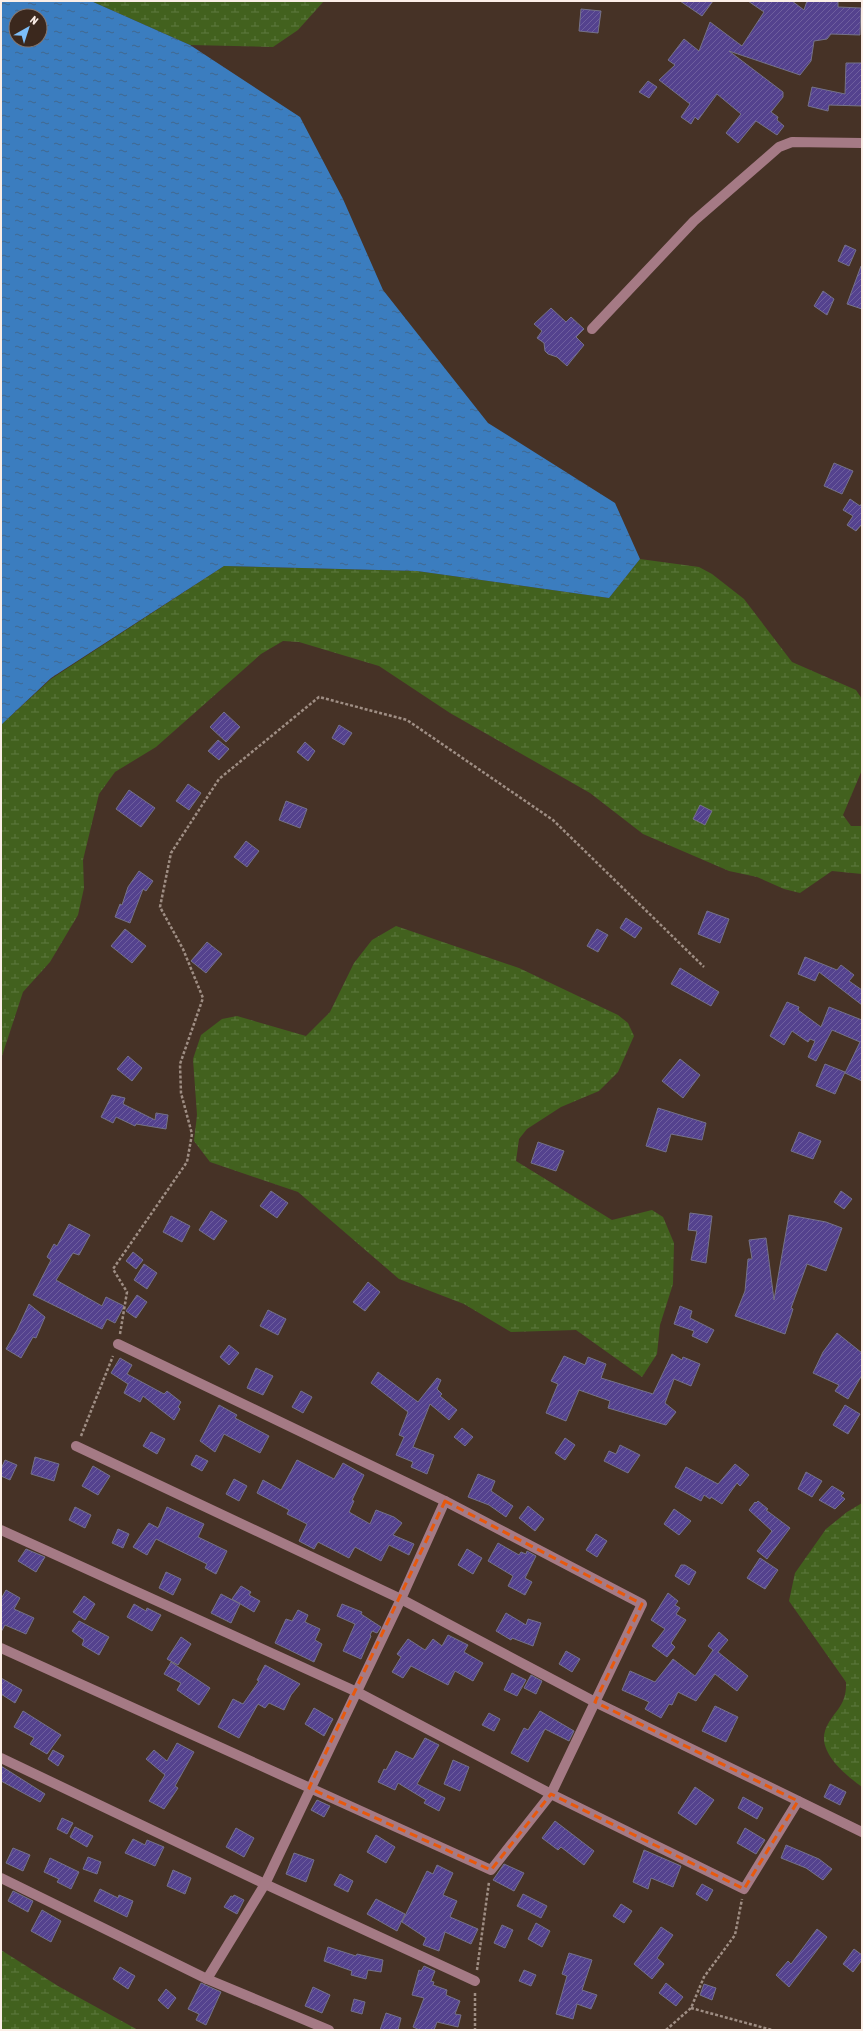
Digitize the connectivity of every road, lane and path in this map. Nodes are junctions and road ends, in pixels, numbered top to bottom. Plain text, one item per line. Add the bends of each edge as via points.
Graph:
1 (862, 143) edge
2 (592, 329) dead end
3 (704, 967) dead end
4 (118, 1344) junction
5 (76, 1446) joint
6 (445, 1501) junction
7 (1, 1530) edge
8 (401, 1599) junction
9 (1, 1648) edge
10 (357, 1692) junction
11 (595, 1702) junction
12 (1, 1758) edge
13 (309, 1788) junction
14 (551, 1794) junction
15 (798, 1801) junction
16 (862, 1832) edge
17 (491, 1870) junction
18 (1, 1878) edge
19 (264, 1884) junction
20 (744, 1889) junction
21 (207, 1979) junction
22 (475, 1981) junction
23 (691, 2008) junction
24 (329, 2030) edge
25 (475, 2030) edge
26 (666, 2030) edge
27 (772, 2030) edge

1 - 2 street via 792,142 779,147 694,221
3 - 4 path via 553,820 407,720 319,697 219,779 171,853 160,907 183,948 202,998 180,1064 181,1093 192,1134 187,1162 113,1269 127,1292
4 - 5 path
4 - 6 street
5 - 8 street
6 - 8 street
6 - 11 street via 642,1604
7 - 10 street
8 - 10 street
8 - 11 street
9 - 13 street
10 - 13 street
10 - 14 street
11 - 14 street
11 - 15 street
12 - 19 street
13 - 17 street
13 - 19 street
14 - 17 street
14 - 20 street
15 - 16 street
15 - 20 street
17 - 22 path
18 - 21 street
19 - 21 street
19 - 22 street
20 - 23 path via 735,1935 704,1977
21 - 24 street
22 - 25 path
23 - 26 path
23 - 27 path

